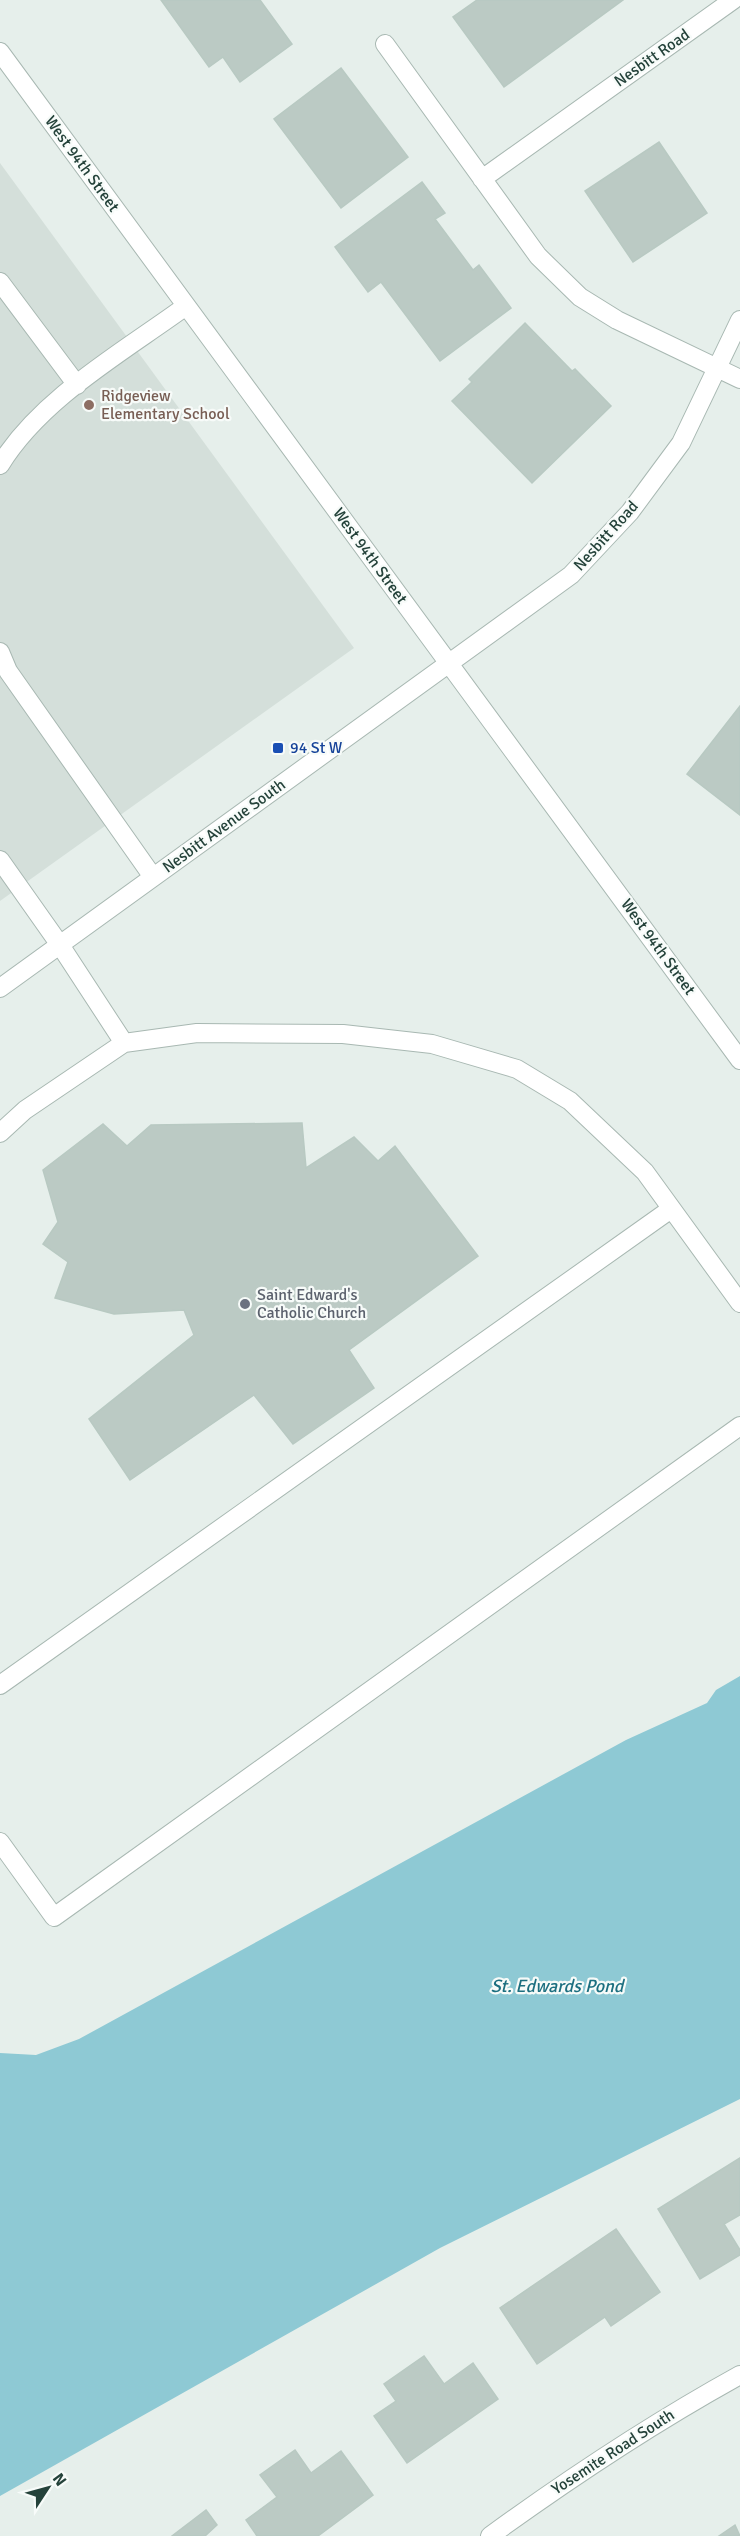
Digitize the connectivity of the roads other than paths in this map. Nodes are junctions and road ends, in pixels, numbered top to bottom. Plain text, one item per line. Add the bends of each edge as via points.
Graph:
1 (734, 0) edge
2 (385, 44) dead end
3 (0, 52) edge
4 (482, 179) junction
5 (0, 282) edge
6 (186, 306) junction
7 (740, 320) edge
8 (719, 367) junction
9 (740, 379) edge
10 (77, 385) junction
11 (0, 465) edge
12 (0, 652) edge
13 (449, 664) junction
14 (0, 860) edge
15 (153, 877) junction
16 (60, 945) junction
17 (0, 988) edge
18 (124, 1043) junction
19 (740, 1060) edge
20 (0, 1133) edge
21 (671, 1209) junction
22 (740, 1303) edge
23 (740, 1426) edge
24 (0, 1685) edge
25 (0, 1842) edge
26 (740, 2375) edge
27 (490, 2536) edge

1 - 4 street, Nesbitt Road
2 - 4 street
3 - 6 street, West 94th Street
4 - 8 street via 538,256 580,297 617,320
5 - 10 street
6 - 10 street
6 - 13 street, West 94th Street
7 - 8 street, Nesbitt Road
8 - 9 street
8 - 13 street, Nesbitt Road via 681,443 630,512 571,575
10 - 11 street via 34,420
12 - 15 street via 8,671
13 - 15 street, Nesbitt Avenue South
13 - 19 street, West 94th Street
14 - 16 street
15 - 16 street, Nesbitt Avenue South
16 - 17 street, Nesbitt Avenue South
16 - 18 street
18 - 20 street via 25,1110
18 - 21 street via 197,1033 343,1034 432,1044 516,1069 570,1101 645,1172
21 - 22 street
21 - 24 street
23 - 25 street via 54,1917
26 - 27 street, Yosemite Road South via 547,2494

